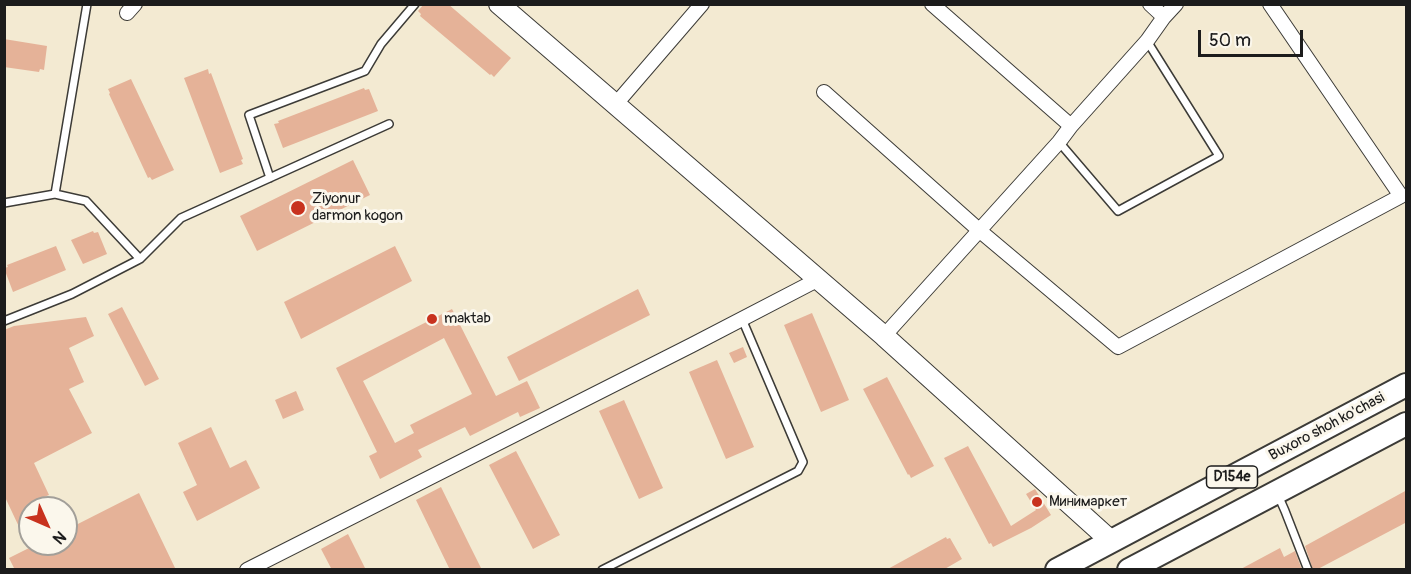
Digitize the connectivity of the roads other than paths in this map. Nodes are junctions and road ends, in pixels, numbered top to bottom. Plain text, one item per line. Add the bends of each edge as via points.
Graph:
1 (87, 4) edge
2 (415, 4) edge
3 (498, 4) edge
4 (702, 4) edge
5 (932, 4) edge
6 (1150, 4) edge
7 (1176, 4) edge
8 (1270, 4) edge
9 (1164, 17) junction
10 (1147, 41) junction
11 (824, 92) dead end
12 (615, 105) junction
13 (389, 124) dead end
14 (1071, 126) junction
15 (1059, 142) junction
16 (270, 177) junction
17 (55, 194) junction
18 (4, 203) edge
19 (980, 231) junction
20 (140, 259) junction
21 (817, 280) junction
22 (742, 319) junction
23 (4, 321) edge
24 (884, 336) junction
25 (1407, 385) edge
26 (1407, 424) edge
27 (1276, 493) junction
28 (1110, 541) junction
29 (247, 570) edge
30 (602, 570) edge
31 (1057, 570) edge
32 (1129, 570) edge
33 (1308, 570) edge

1 - 17 lane
2 - 16 lane via 381,44 365,71 249,115
3 - 12 street
4 - 12 street
5 - 14 street
6 - 9 street
7 - 9 street
8 - 19 street via 1401,196 1118,346
9 - 10 street
10 - 14 street
10 - 15 lane via 1219,156 1118,211
11 - 19 street
12 - 21 street
13 - 16 lane
14 - 15 street
15 - 19 street
16 - 20 lane via 181,218
17 - 18 lane
17 - 20 lane via 86,201
19 - 24 street
20 - 23 lane via 72,294
21 - 22 street
21 - 24 street
22 - 29 street
22 - 30 lane via 802,462 798,471
24 - 28 street
25 - 28 main road, Buxoro shoh ko'chasi / D154e
26 - 27 main road, D154e
27 - 32 main road, D154e
27 - 33 lane
28 - 31 main road, Buxoro shoh ko'chasi / D154e

